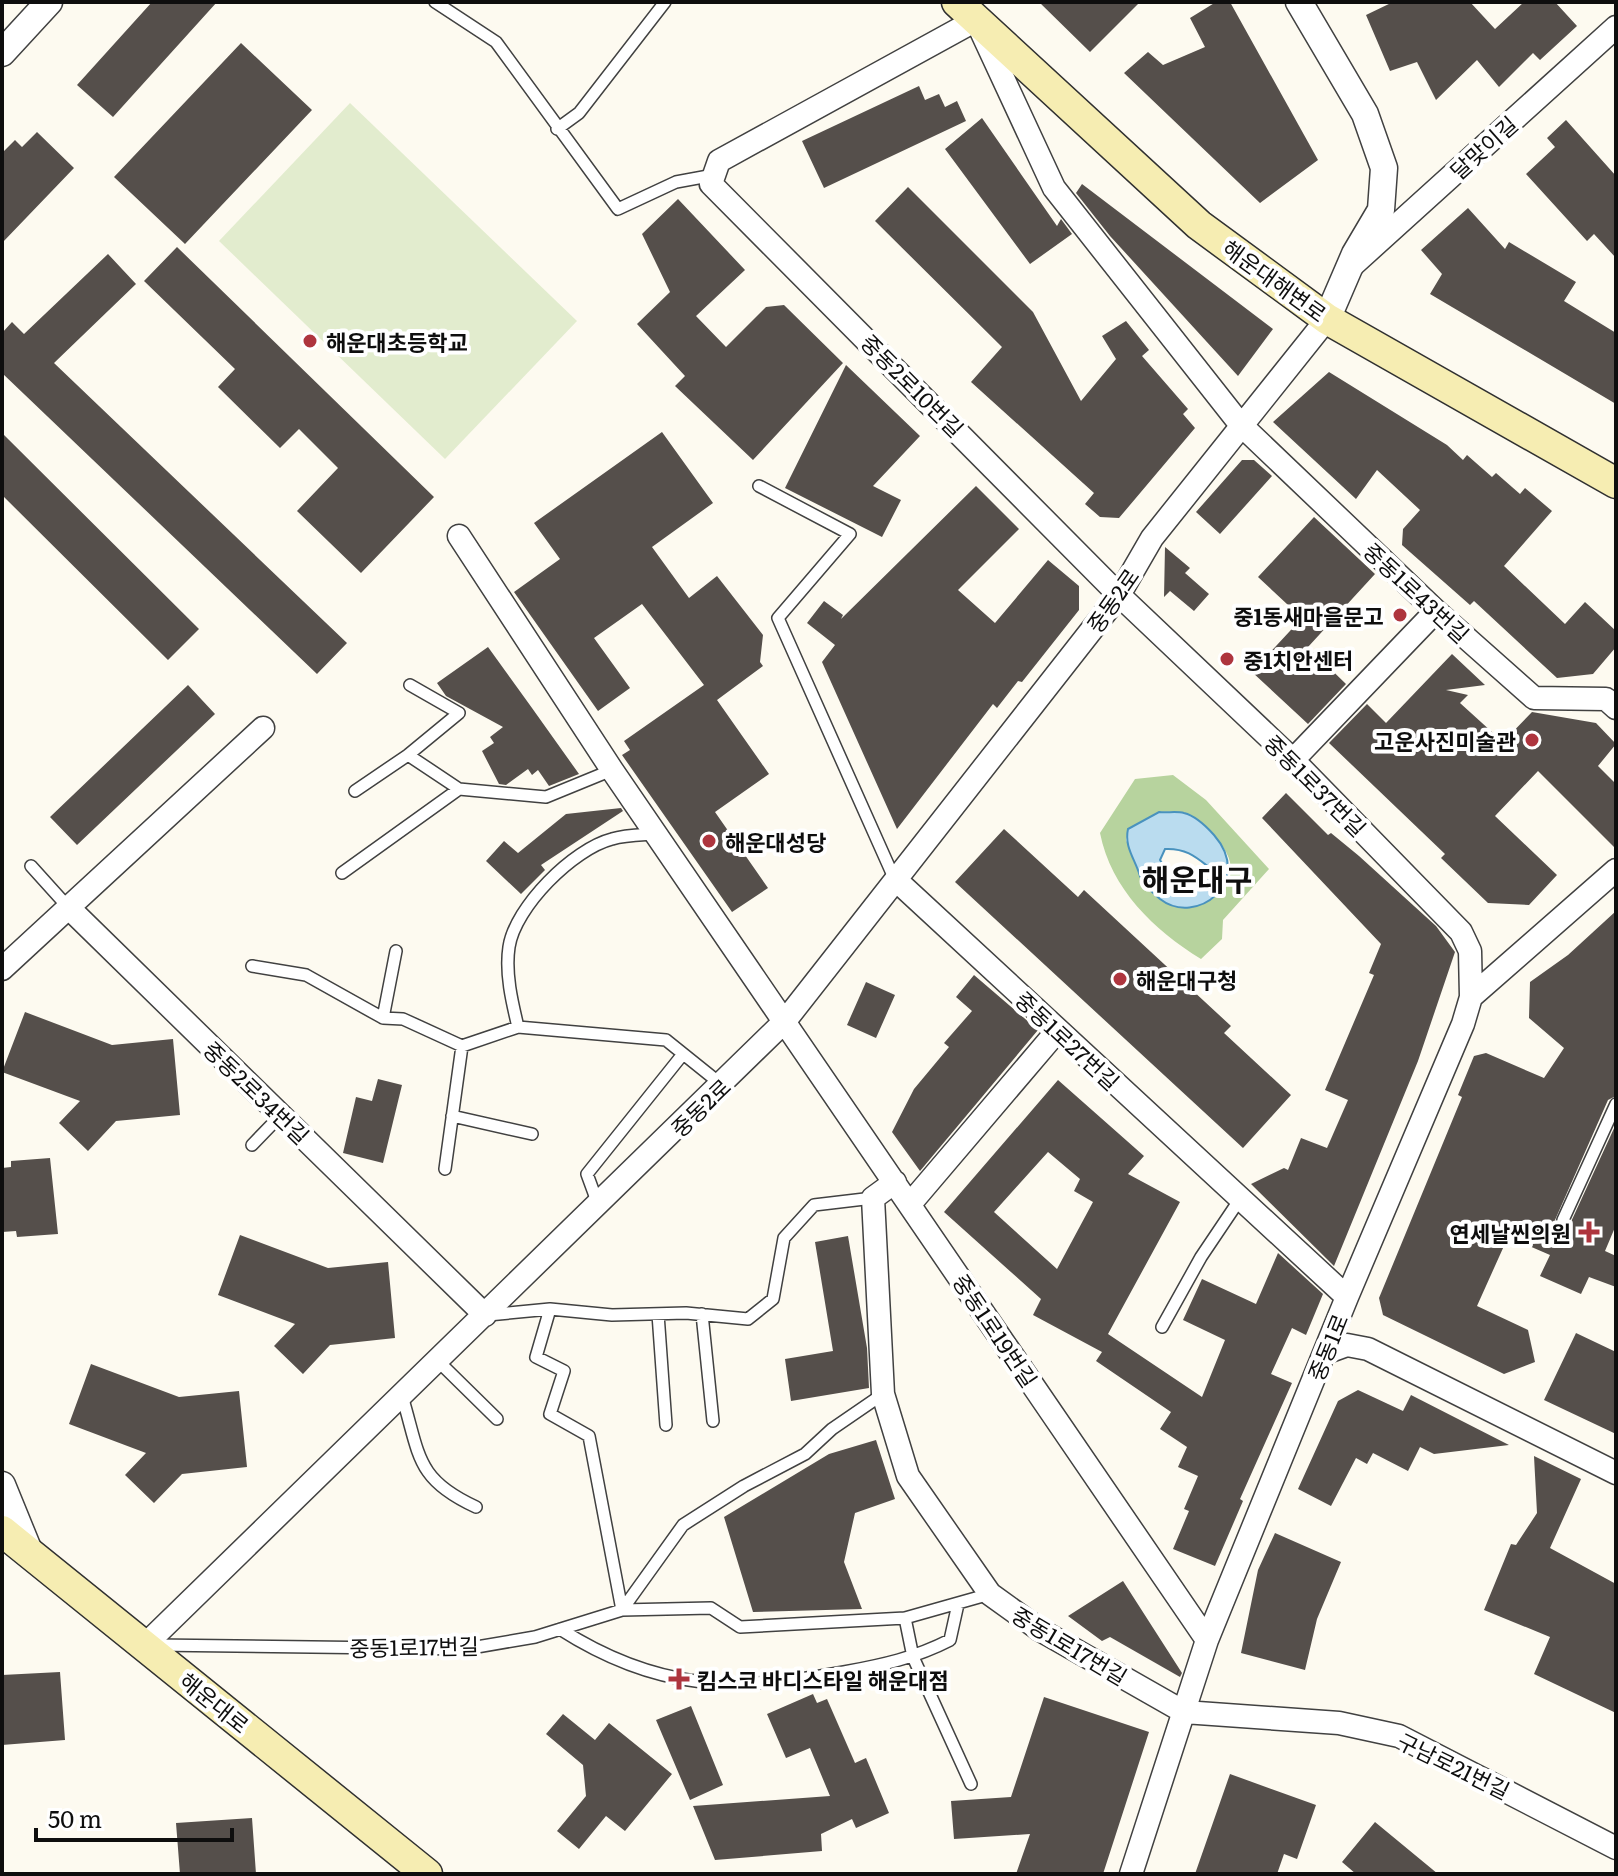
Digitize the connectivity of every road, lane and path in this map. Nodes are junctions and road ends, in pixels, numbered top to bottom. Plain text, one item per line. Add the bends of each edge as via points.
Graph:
1 (49, 2) edge
2 (435, 2) edge
3 (665, 2) edge
4 (1299, 2) edge
5 (966, 11) edge
6 (1616, 27) edge
7 (2, 53) edge
8 (557, 129) junction
9 (715, 175) junction
10 (1350, 267) junction
11 (1327, 319) junction
12 (1240, 424) junction
13 (1616, 483) edge
14 (759, 486) dead end
15 (459, 536) dead end
16 (1119, 595) junction
17 (1436, 611) junction
18 (410, 685) dead end
19 (1616, 708) edge
20 (263, 728) dead end
21 (408, 755) junction
22 (1293, 760) junction
23 (612, 770) junction
24 (459, 789) junction
25 (355, 791) dead end
26 (656, 833) junction
27 (31, 866) dead end
28 (342, 873) dead end
29 (1614, 876) edge
30 (896, 880) junction
31 (68, 907) junction
32 (396, 951) dead end
33 (252, 966) dead end
34 (2, 969) edge
35 (1471, 997) junction
36 (383, 1018) junction
37 (785, 1021) junction
38 (518, 1027) junction
39 (1058, 1030) junction
40 (462, 1046) junction
41 (683, 1054) junction
42 (722, 1086) junction
43 (1616, 1104) edge
44 (281, 1115) junction
45 (452, 1116) junction
46 (532, 1134) dead end
47 (252, 1145) dead end
48 (445, 1169) dead end
49 (895, 1182) junction
50 (873, 1198) junction
51 (1240, 1199) junction
52 (910, 1204) junction
53 (598, 1205) junction
54 (1563, 1220) dead end
55 (1347, 1297) junction
56 (550, 1309) junction
57 (658, 1314) junction
58 (702, 1314) junction
59 (485, 1315) junction
60 (1162, 1327) dead end
61 (1325, 1353) junction
62 (438, 1361) junction
63 (883, 1394) junction
64 (402, 1396) junction
65 (497, 1419) dead end
66 (713, 1421) dead end
67 (666, 1425) dead end
68 (1616, 1473) edge
69 (2, 1485) edge
70 (476, 1507) dead end
71 (2, 1531) edge
72 (31, 1556) junction
73 (990, 1594) junction
74 (958, 1604) junction
75 (622, 1610) junction
76 (905, 1618) junction
77 (560, 1629) junction
78 (1207, 1640) junction
79 (145, 1645) junction
80 (913, 1657) junction
81 (1184, 1712) junction
82 (971, 1784) dead end
83 (1616, 1848) edge
84 (427, 1874) edge
85 (1131, 1874) edge

1 - 7 street
2 - 8 lane via 496,42
3 - 8 lane via 579,113
4 - 10 street, 달맞이길 via 1365,114 1384,168 1381,210
5 - 9 street via 719,161
5 - 11 main road, 해운대해변로 via 1199,225
5 - 12 street via 1054,188
6 - 10 street, 달맞이길
8 - 9 lane via 618,209 676,182
9 - 16 street, 중동2로10번길 via 711,184
10 - 11 street, 달맞이길
11 - 12 street, 중동2로
11 - 13 main road, 해운대해변로
12 - 16 street, 중동2로 via 1152,538
12 - 17 street, 중동1로43번길
14 - 30 lane via 850,534 778,618
15 - 23 street, 중동1로19번길
16 - 22 street, 중동1로37번길
16 - 30 street, 중동2로
17 - 19 street, 중동1로43번길 via 1534,698 1606,699
17 - 22 street
18 - 21 lane via 459,713
20 - 31 street
21 - 24 lane
21 - 25 lane
22 - 35 street, 중동1로37번길 via 1461,932 1470,951
23 - 24 lane via 546,797
23 - 26 street, 중동1로19번길
24 - 28 lane
26 - 37 street, 중동1로19번길
26 - 38 lane via 610,839 551,875 520,919 509,947
27 - 31 lane, 중동2로34번길
29 - 35 street
30 - 37 street, 중동2로
30 - 39 street, 중동1로27번길
31 - 34 street
31 - 44 street, 중동2로34번길
32 - 36 lane
33 - 36 lane via 306,975
35 - 55 street, 중동1로
36 - 40 lane via 403,1019
37 - 42 street, 중동2로
37 - 49 street, 중동1로19번길
38 - 40 lane
38 - 41 lane via 666,1040
39 - 51 street, 중동1로27번길
39 - 52 street
40 - 45 lane
41 - 42 lane
41 - 53 lane via 587,1174
42 - 53 street, 중동2로
43 - 54 lane
44 - 47 lane
44 - 59 street, 중동2로34번길
45 - 46 lane
45 - 48 lane
49 - 50 street
49 - 52 street, 중동1로19번길
50 - 58 lane via 814,1205 784,1238 773,1299 748,1319
50 - 63 street, 중동1로17번길
51 - 55 street, 중동1로27번길
51 - 60 lane
52 - 78 street, 중동1로19번길
53 - 59 street, 중동2로
55 - 61 street, 중동1로
56 - 57 lane
56 - 59 lane
56 - 75 lane via 536,1357 564,1371 550,1414 589,1436
57 - 58 lane
57 - 67 lane
58 - 66 lane
59 - 62 street, 중동2로
61 - 68 street via 1347,1345 1368,1349
61 - 78 street, 중동1로
62 - 64 street, 중동2로
62 - 65 lane
63 - 73 street, 중동1로17번길 via 908,1476
63 - 75 lane via 805,1454 683,1525
64 - 70 lane via 422,1468 446,1493
64 - 79 street, 중동2로
69 - 72 street
71 - 72 main road, 해운대로
72 - 79 main road, 해운대로
73 - 74 lane, 중동1로17번길
73 - 81 street, 중동1로17번길 via 1040,1630
74 - 76 lane, 중동1로17번길
74 - 80 lane via 950,1640
75 - 76 lane, 중동1로17번길 via 711,1608 740,1627
75 - 77 lane, 중동1로17번길
76 - 80 lane
77 - 79 lane, 중동1로17번길 via 465,1649
77 - 80 lane via 635,1668 730,1686 799,1681
78 - 81 street, 중동1로
79 - 84 main road, 해운대로
80 - 82 lane
81 - 83 street, 구남로21번길 via 1339,1723 1399,1736
81 - 85 street, 중동1로

